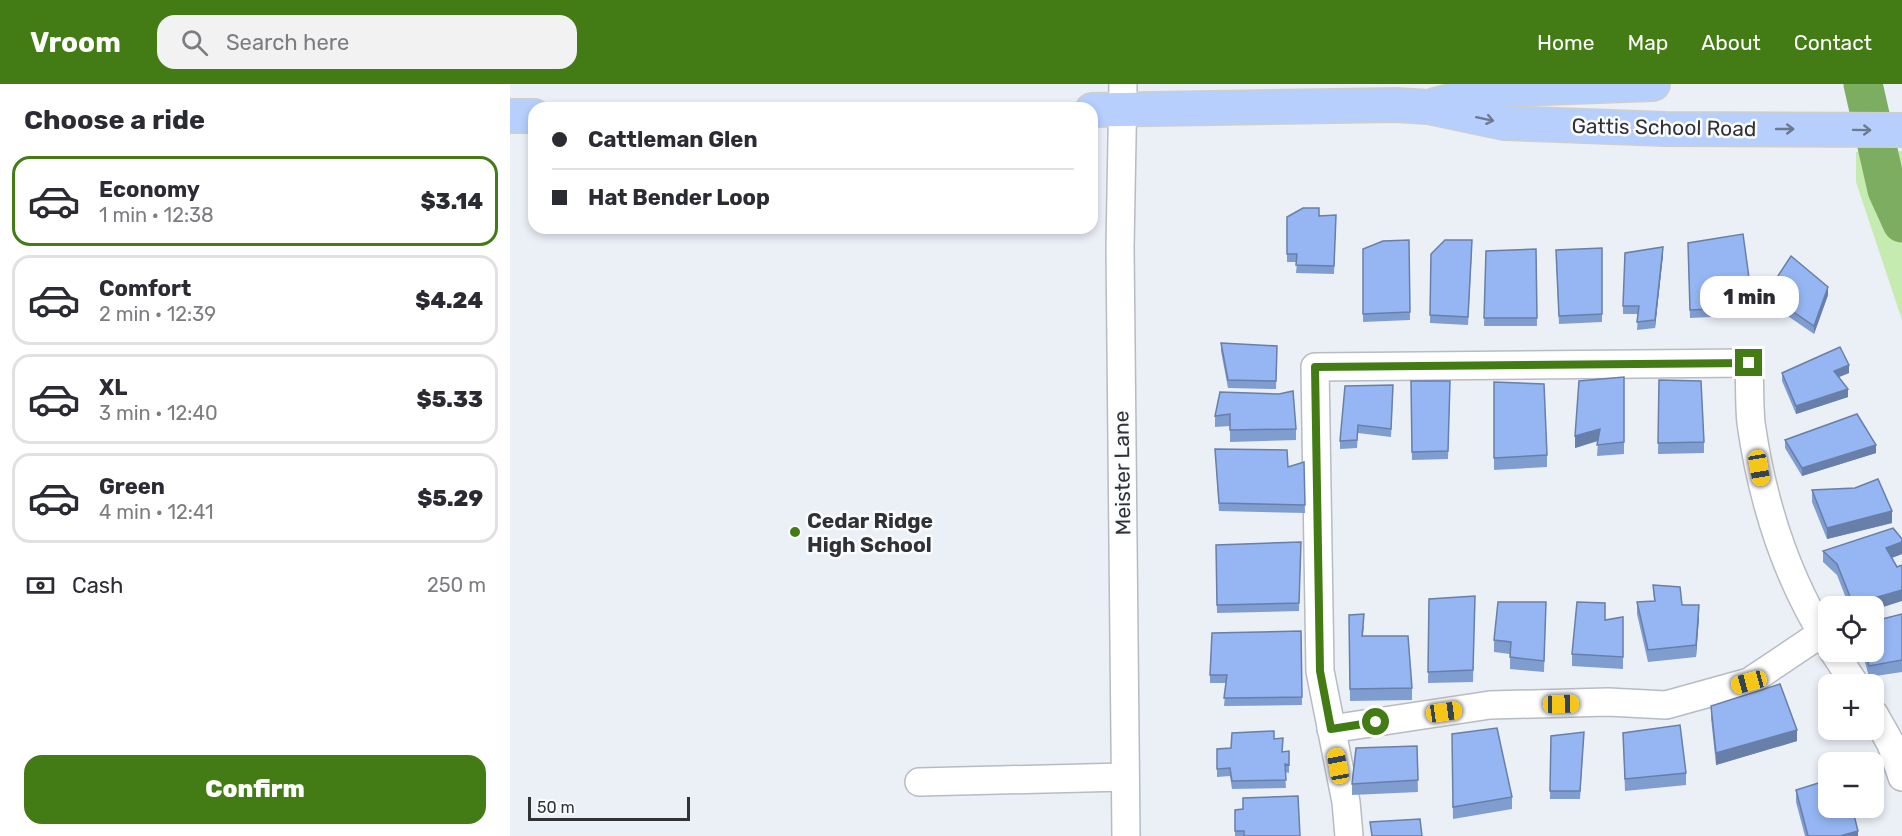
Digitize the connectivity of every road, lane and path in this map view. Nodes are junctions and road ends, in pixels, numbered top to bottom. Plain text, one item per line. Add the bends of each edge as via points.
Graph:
1 (1653, 84) edge
2 (1112, 101) edge
3 (1428, 107) junction
4 (510, 116) edge
5 (528, 116) edge
6 (1902, 130) edge
7 (1818, 623) edge
8 (1818, 648) edge
9 (1331, 729) junction
10 (1884, 732) edge
11 (1125, 777) junction
12 (1902, 777) edge
13 (919, 782) dead end
14 (1126, 836) edge
15 (1349, 836) edge

1 - 3 main road, Gattis School Road via 1493,90
2 - 3 main road, Gattis School Road
2 - 11 street, Meister Lane via 1120,246
3 -> 6 main road, Gattis School Road via 1504,123 1665,129
4 - 5 main road
7 - 9 street via 1786,560 1763,491 1751,421 1749,363 1315,367 1320,671
8 - 9 street via 1749,682 1666,705 1490,705
9 - 15 street
10 - 12 street
11 - 13 street
11 - 14 street, Meister Lane

